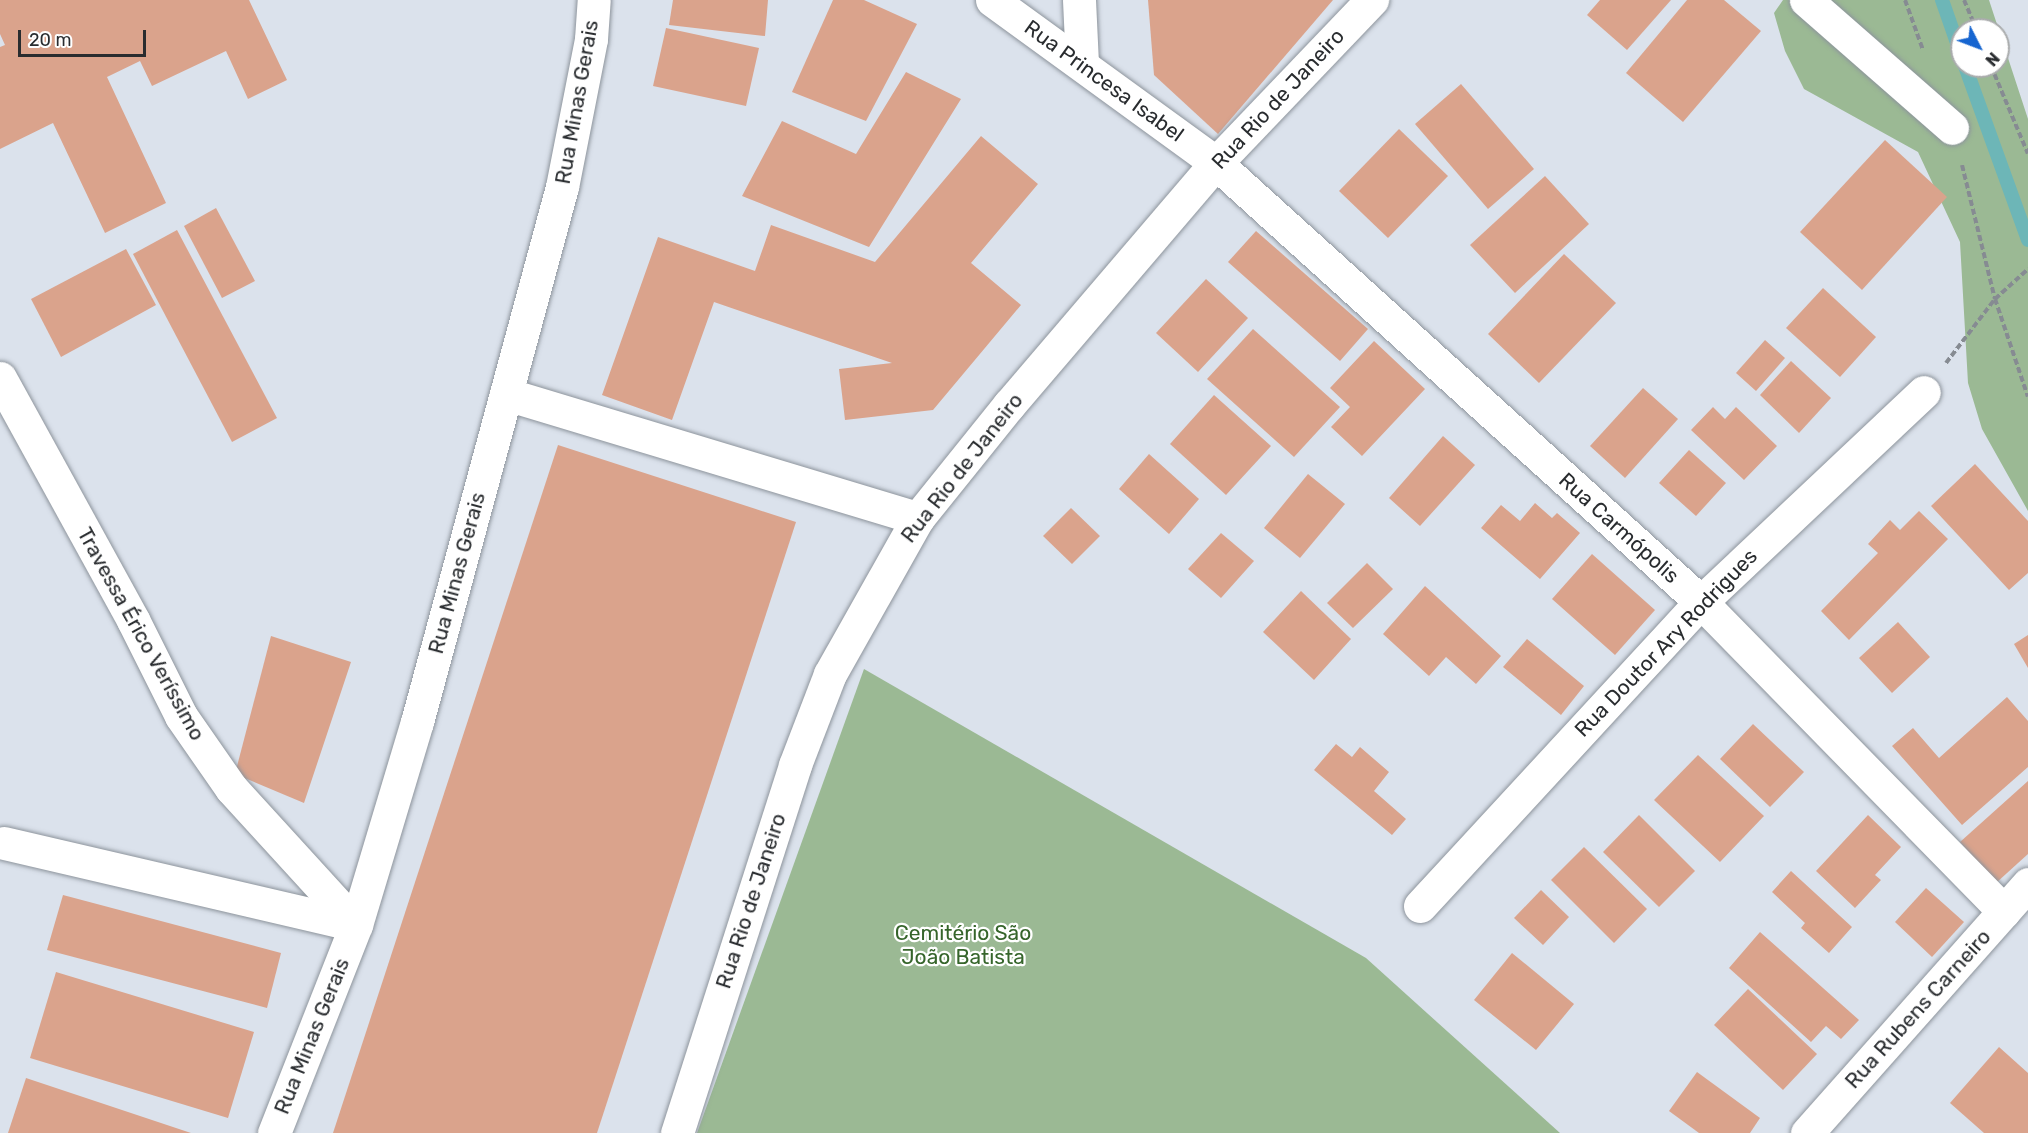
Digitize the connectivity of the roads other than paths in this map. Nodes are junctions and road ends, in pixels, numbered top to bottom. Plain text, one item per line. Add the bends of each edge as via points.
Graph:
1 (594, 0) edge
2 (992, 0) edge
3 (1078, 0) edge
4 (1372, 0) edge
5 (1806, 0) edge
6 (1082, 63) junction
7 (1953, 128) road end
8 (1216, 163) junction
9 (0, 380) edge
10 (1924, 392) road end
11 (506, 394) junction
12 (918, 518) junction
13 (1701, 602) junction
14 (1, 847) edge
15 (2028, 884) edge
16 (1420, 906) dead end
17 (2004, 911) junction
18 (356, 925) junction
19 (274, 1133) edge
20 (676, 1133) edge
21 (1808, 1133) edge

1 - 11 street, Rua Minas Gerais via 591,39 562,187
2 - 6 street, Rua Princesa Isabel
3 - 6 street
4 - 8 street, Rua Rio de Janeiro
5 - 7 street
6 - 8 street, Rua Princesa Isabel
8 - 12 street, Rua Rio de Janeiro
8 - 13 street, Rua Carmópolis
9 - 18 street, Travessa Érico Veríssimo via 133,620 181,716 231,788
10 - 13 street, Rua Doutor Ary Rodrigues
11 - 12 street
11 - 18 street, Rua Minas Gerais via 417,722
12 - 20 street, Rua Rio de Janeiro via 830,674 795,765
13 - 16 street, Rua Doutor Ary Rodrigues
13 - 17 street, Rua Carmópolis
14 - 18 street
15 - 17 street, Rua Rubens Carneiro
17 - 21 street, Rua Rubens Carneiro
18 - 19 street, Rua Minas Gerais

